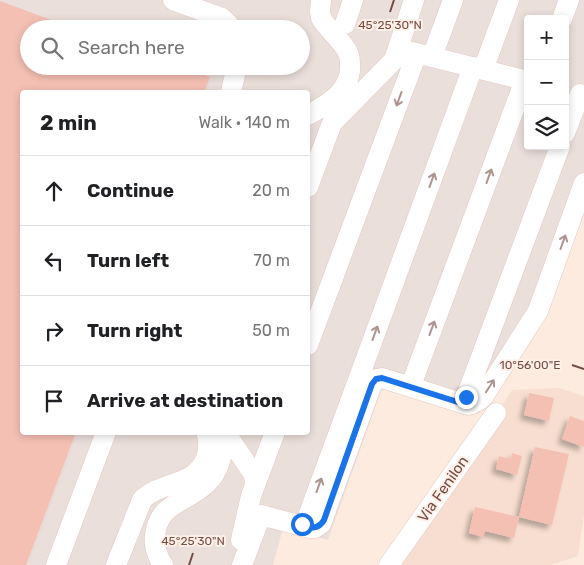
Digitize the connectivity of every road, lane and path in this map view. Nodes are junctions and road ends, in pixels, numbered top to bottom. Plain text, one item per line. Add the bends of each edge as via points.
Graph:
1 (174, 0) edge
2 (321, 0) edge
3 (353, 0) edge
4 (414, 0) edge
5 (453, 0) edge
6 (509, 0) edge
7 (569, 0) edge
8 (563, 15) edge
9 (224, 20) edge
10 (345, 24) dead end
11 (416, 53) junction
12 (478, 68) junction
13 (235, 75) edge
14 (524, 80) edge
15 (524, 85) edge
16 (232, 90) edge
17 (576, 93) edge
18 (310, 114) edge
19 (569, 118) edge
20 (559, 150) edge
21 (310, 182) edge
22 (584, 183) edge
23 (310, 340) edge
24 (405, 385) junction
25 (472, 404) junction
26 (496, 413) dead end
27 (105, 435) edge
28 (207, 435) edge
29 (224, 435) edge
30 (226, 435) edge
31 (274, 435) edge
32 (255, 485) junction
33 (254, 513) junction
34 (296, 524) junction
35 (56, 565) edge
36 (116, 565) edge
37 (163, 565) edge
38 (232, 565) edge
39 (242, 565) edge
40 (389, 565) edge

1 - 9 street
2 - 18 street via 321,18 348,53 351,67 344,87 334,99
3 - 10 street
4 - 11 street
5 - 11 street
6 - 12 street
7 - 8 street
11 - 12 street
11 - 21 street via 394,60 332,122
11 -> 23 street
12 - 14 street
34 -> 12 street via 307,519
13 - 16 street
24 -> 15 street via 413,380
17 - 19 street
20 - 25 street via 466,397
25 -> 22 street via 483,397 538,311
24 - 25 street
24 - 34 street via 382,378 374,381 324,520 315,528
26 - 40 street, Via Fenilon
27 - 35 street
28 - 36 street via 209,444 206,458 199,470 188,478 151,492 142,500
29 - 37 street via 221,457 210,479 159,518 155,546
30 - 32 street via 254,475
31 - 32 street
32 - 33 street
33 - 34 street
33 - 38 street
33 - 39 street

